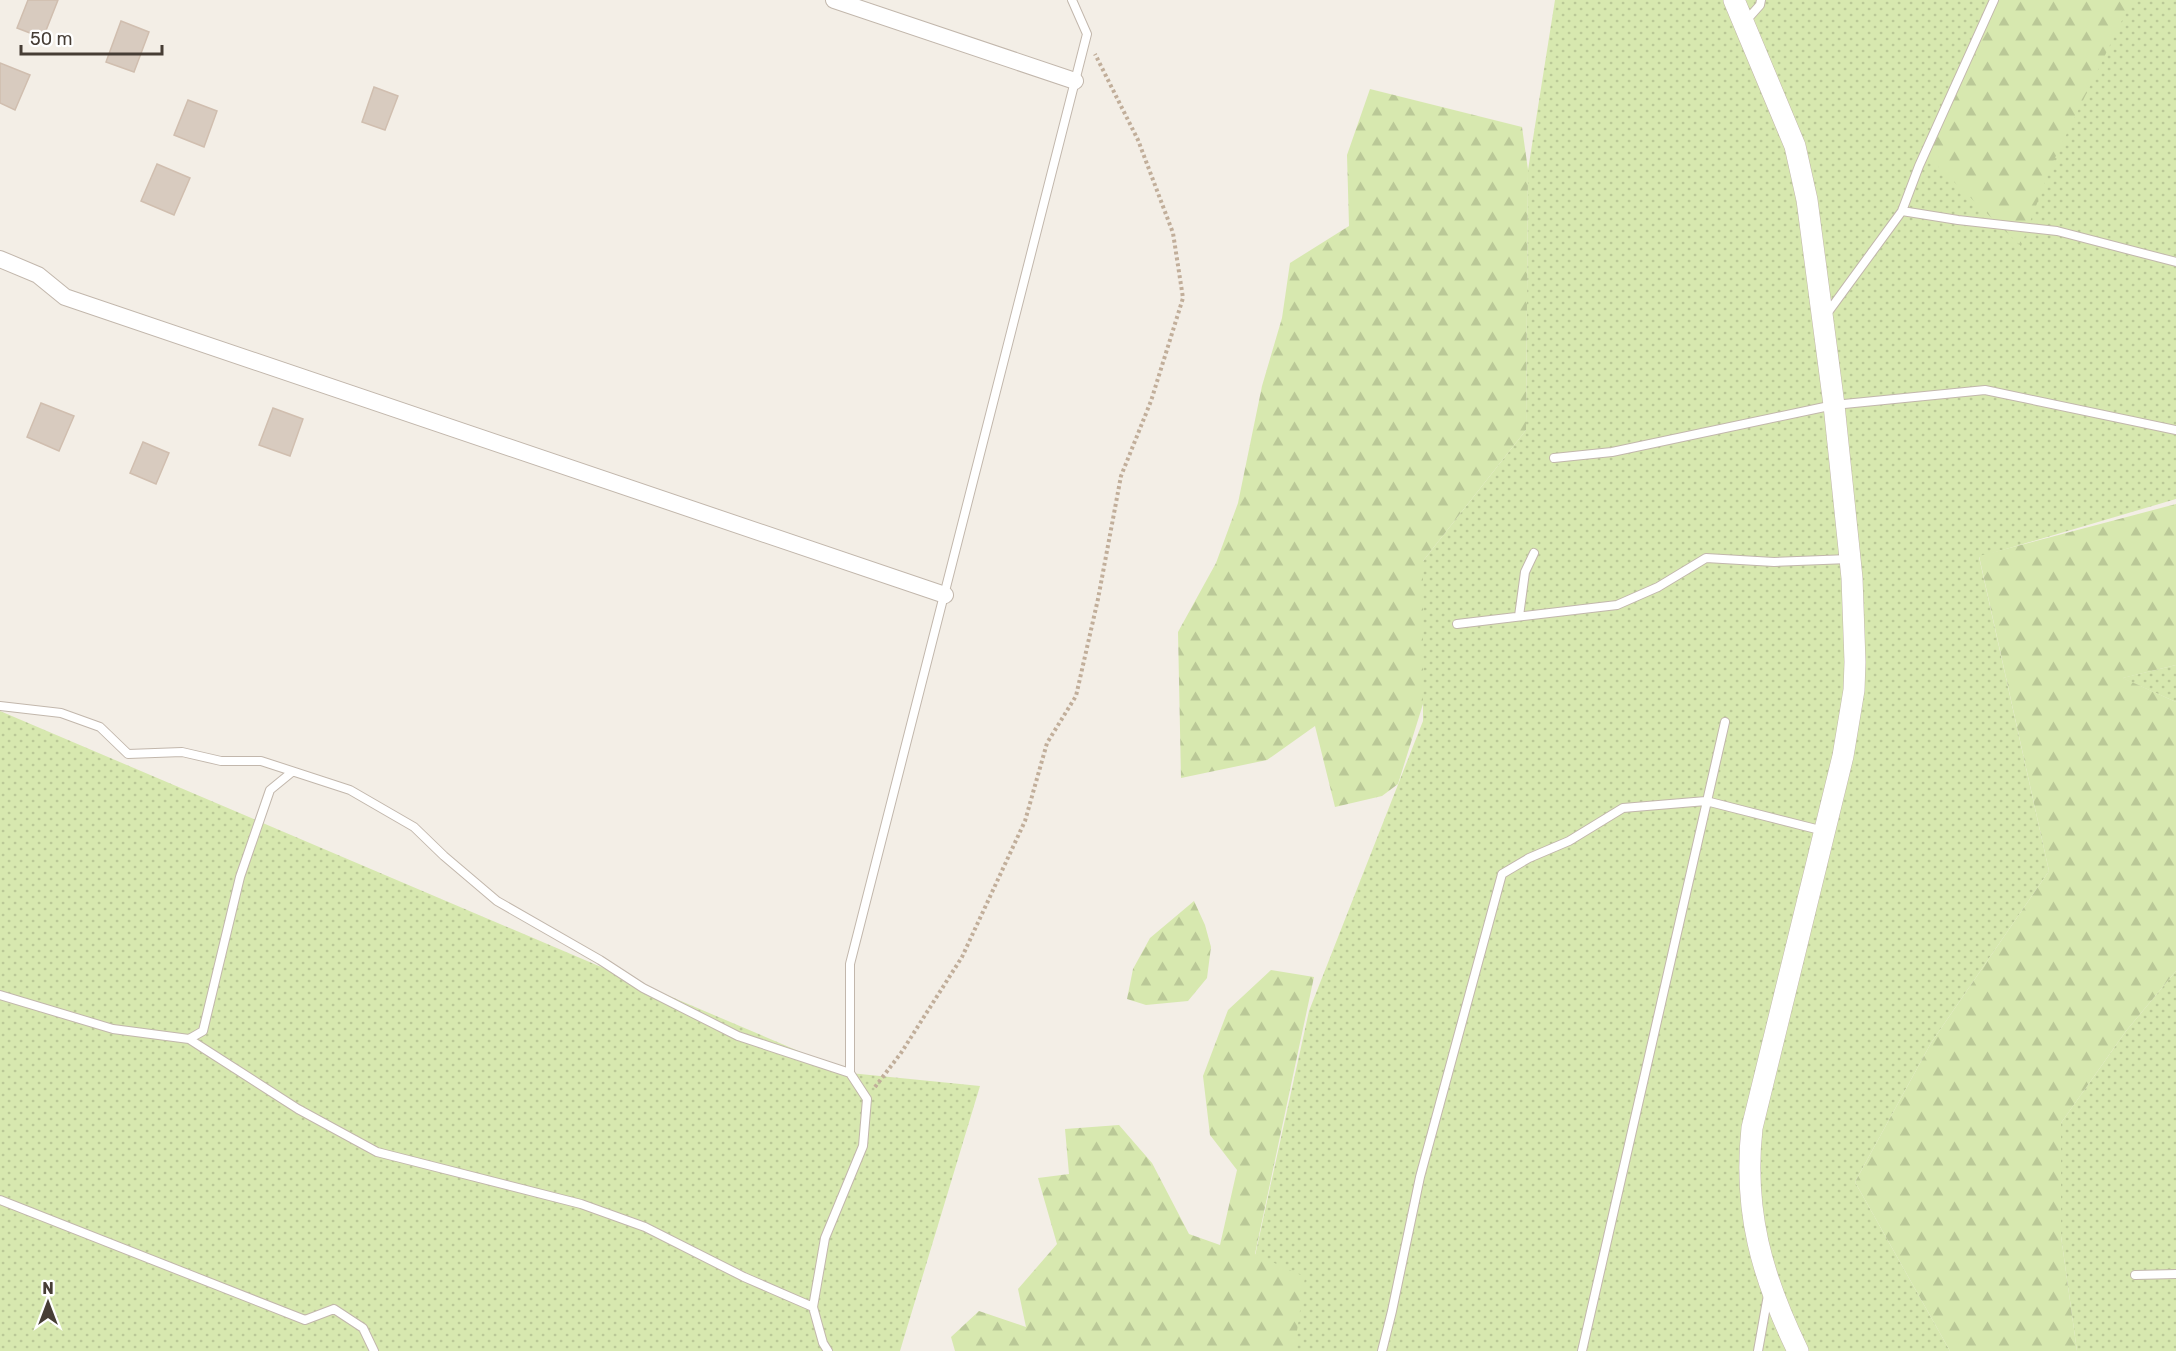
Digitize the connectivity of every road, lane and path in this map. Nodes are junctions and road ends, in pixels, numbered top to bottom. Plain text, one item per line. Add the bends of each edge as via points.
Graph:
1 (834, 0) edge
2 (1072, 0) edge
3 (1734, 0) edge
4 (1761, 0) edge
5 (1994, 0) edge
6 (1744, 23) junction
7 (1087, 34) junction
8 (1075, 81) junction
9 (1902, 211) junction
10 (0, 259) edge
11 (2176, 262) edge
12 (1823, 319) junction
13 (1834, 405) junction
14 (2176, 430) edge
15 (1554, 458) dead end
16 (1534, 553) dead end
17 (1850, 559) junction
18 (945, 595) junction
19 (1519, 616) junction
20 (1457, 624) dead end
21 (0, 706) edge
22 (1725, 722) dead end
23 (292, 772) junction
24 (1706, 801) junction
25 (1824, 831) junction
26 (0, 995) edge
27 (189, 1039) junction
28 (850, 1073) junction
29 (867, 1099) junction
30 (0, 1200) edge
31 (2176, 1274) edge
32 (2135, 1275) dead end
33 (1770, 1286) junction
34 (813, 1307) junction
35 (374, 1351) edge
36 (828, 1351) edge
37 (1382, 1351) edge
38 (1582, 1351) edge
39 (1758, 1351) edge
40 (1798, 1351) edge

1 - 8 street
2 - 7 lane
3 - 6 street
4 - 6 lane
5 - 9 lane
6 - 12 street via 1800,162
7 - 8 lane
7 - 29 path via 1138,140 1173,233 1183,298 1151,401 1121,476 1076,696 1047,742 1025,821 962,957
8 - 18 lane
9 - 11 lane via 2057,231
9 - 12 lane
10 - 18 street via 38,275 65,297
12 - 13 street
13 - 14 lane via 1985,390
13 - 15 lane via 1612,452
13 - 17 street
16 - 19 lane via 1525,572
17 - 19 lane via 1774,562 1706,558 1658,587 1617,605
17 - 25 street via 1854,690
18 - 28 lane via 850,964
19 - 20 lane
21 - 23 lane via 60,713 100,727 128,754 182,752 221,760 261,760
22 - 24 lane
23 - 27 lane via 270,789 240,877 203,1031
23 - 28 lane via 350,790 414,827 497,900 643,988 738,1036
24 - 25 lane
24 - 37 lane via 1623,808 1569,841 1502,874 1420,1177
24 - 38 lane
25 - 33 street via 1752,1128 1752,1214
26 - 27 lane via 113,1029
27 - 34 lane via 298,1109 377,1152 581,1204 645,1227
28 - 29 lane
29 - 34 lane via 863,1146 825,1238
30 - 35 lane via 305,1320 334,1309 363,1328
31 - 32 lane
33 - 39 lane
33 - 40 street
34 - 36 lane

